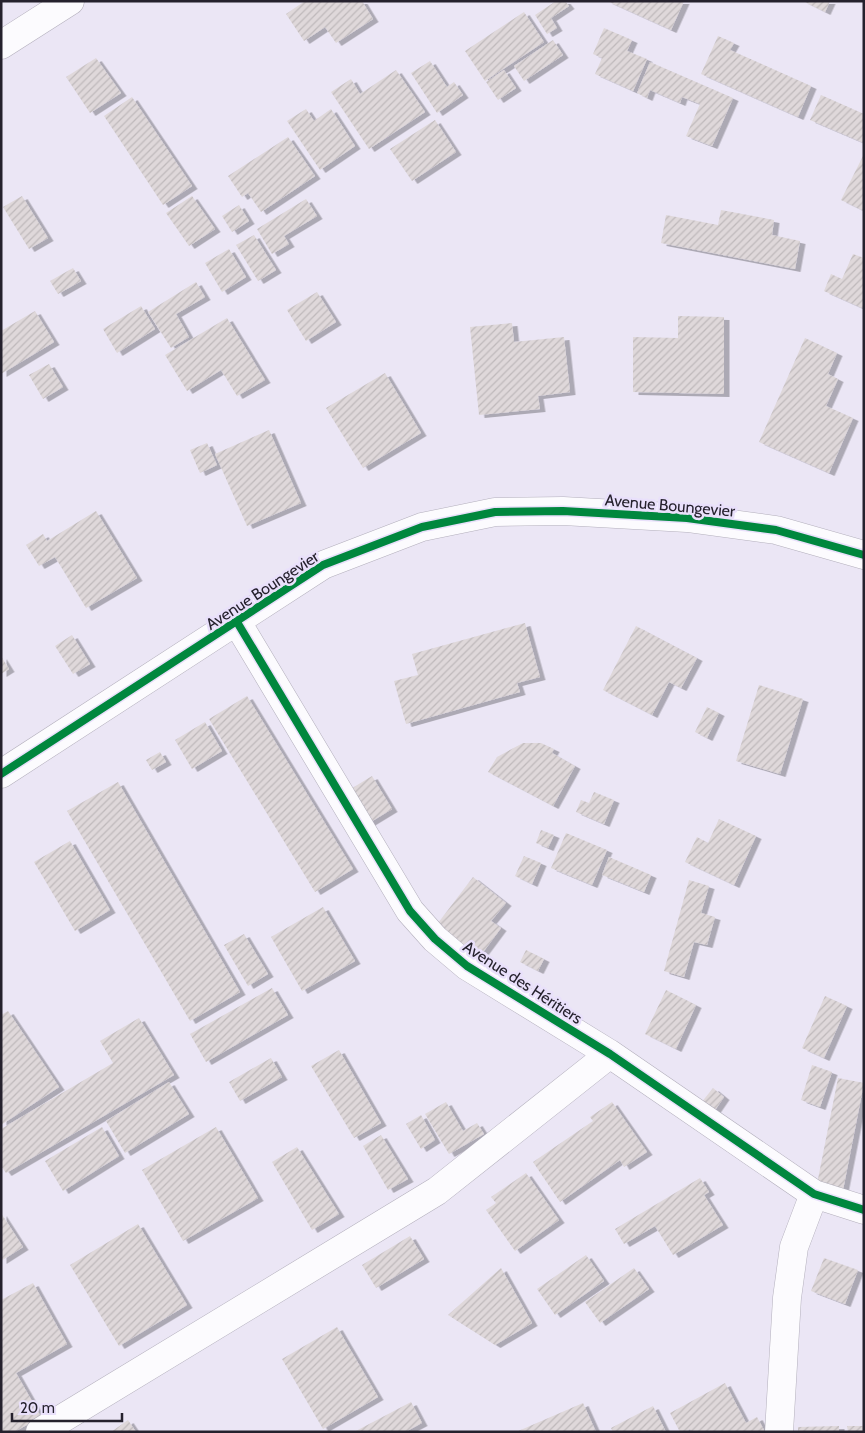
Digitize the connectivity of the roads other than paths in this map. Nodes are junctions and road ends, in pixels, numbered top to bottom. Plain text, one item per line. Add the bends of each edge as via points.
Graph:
1 (70, 1) edge
2 (1, 45) edge
3 (864, 555) edge
4 (237, 622) junction
5 (1, 774) edge
6 (610, 1054) junction
7 (814, 1194) junction
8 (864, 1210) edge
9 (40, 1432) edge
10 (779, 1432) edge

1 - 2 street
3 - 4 street, Avenue Boungevier via 776,530 687,518 563,511 495,512 422,527 323,565
4 - 5 street, Avenue Boungevier
4 - 6 street, Avenue des Héritiers via 410,911 435,940 468,966
6 - 7 street, Avenue des Héritiers
6 - 9 street via 437,1191
7 - 8 street, Avenue des Héritiers
7 - 10 street via 794,1247 787,1298

